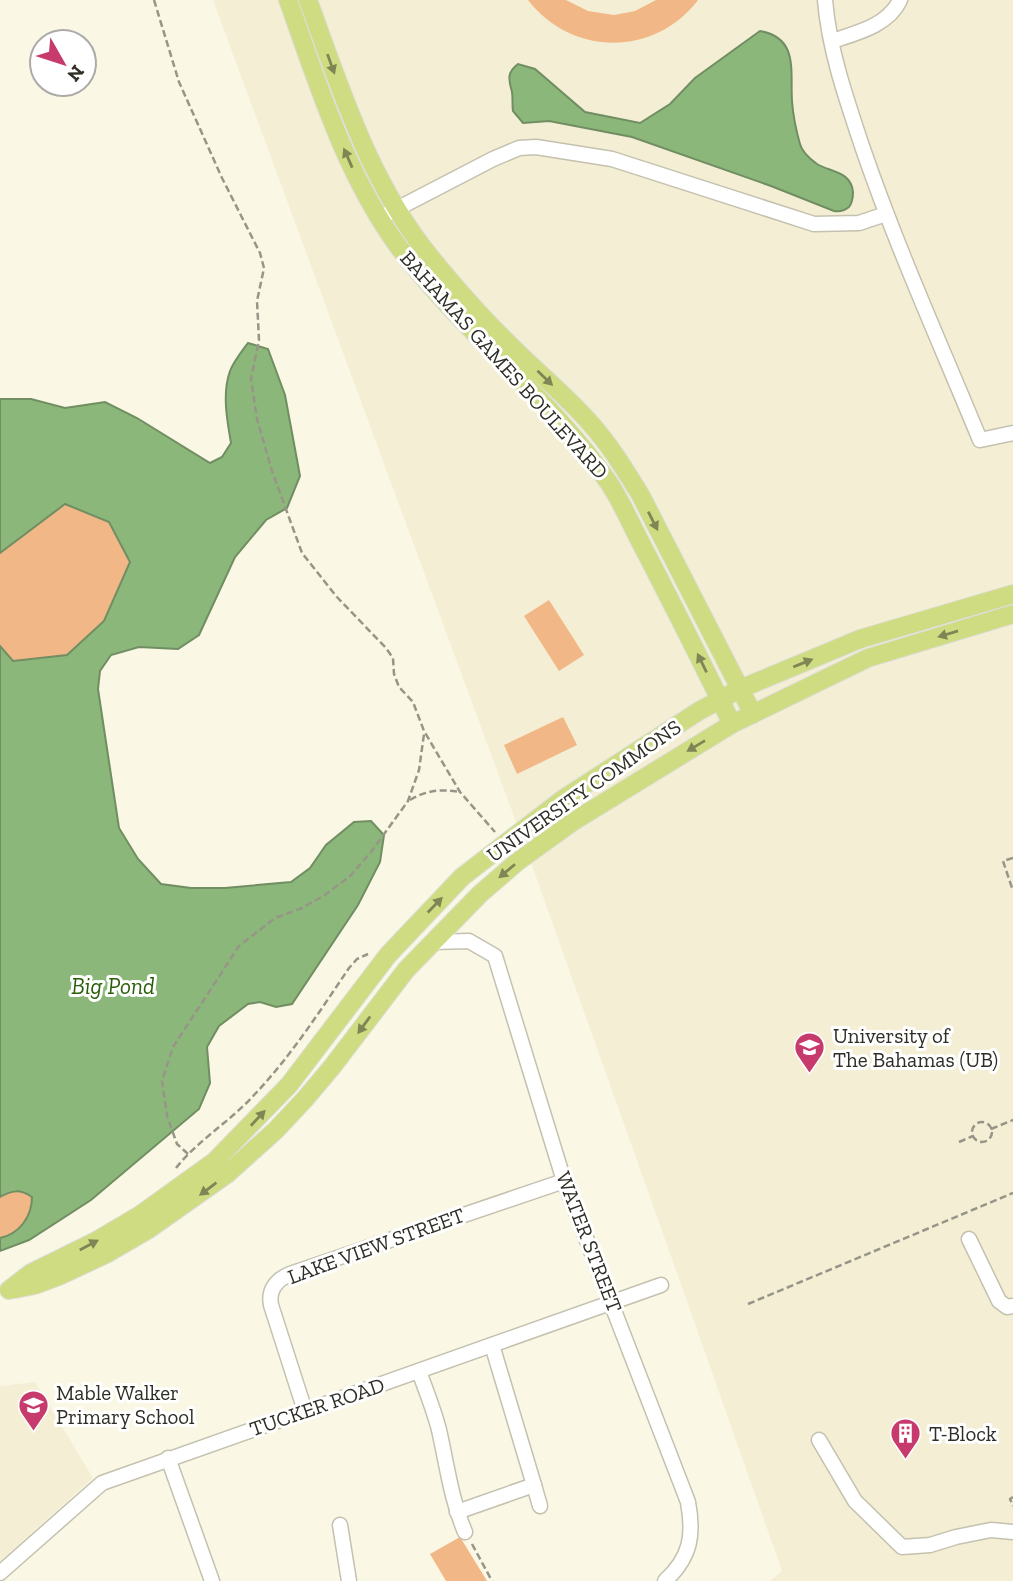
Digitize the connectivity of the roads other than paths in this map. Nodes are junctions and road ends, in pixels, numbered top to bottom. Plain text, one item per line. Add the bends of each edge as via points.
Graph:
1 (288, 0) edge
2 (308, 0) edge
3 (825, 0) edge
4 (900, 0) edge
5 (832, 41) junction
6 (388, 213) junction
7 (886, 214) junction
8 (574, 406) junction
9 (556, 418) junction
10 (1013, 433) edge
11 (1013, 594) edge
12 (1013, 614) edge
13 (740, 689) junction
14 (720, 699) junction
15 (752, 713) junction
16 (732, 724) junction
17 (433, 942) junction
18 (564, 1181) junction
19 (969, 1238) dead end
20 (661, 1285) dead end
21 (4, 1291) edge
22 (612, 1303) junction
23 (1013, 1306) edge
24 (492, 1345) junction
25 (419, 1371) junction
26 (305, 1411) junction
27 (819, 1440) dead end
28 (169, 1458) junction
29 (534, 1485) junction
30 (540, 1506) dead end
31 (457, 1512) junction
32 (340, 1525) dead end
33 (465, 1532) road end
34 (1013, 1532) edge
35 (0, 1573) edge
36 (212, 1581) edge
37 (349, 1581) edge
38 (665, 1581) edge

6 -> 1 main road, BAHAMAS GAMES BOULEVARD via 350,164
2 -> 6 main road, BAHAMAS GAMES BOULEVARD
3 - 5 street
4 - 5 street via 879,22
5 - 7 street
6 - 7 street via 493,159 519,148 536,147 612,159 814,224 859,223
6 -> 8 main road, BAHAMAS GAMES BOULEVARD via 507,343
6 - 9 main road, BAHAMAS GAMES BOULEVARD via 399,246 446,303
7 - 10 street via 980,440
8 - 9 main road
8 -> 13 main road, BAHAMAS GAMES BOULEVARD via 640,494
14 -> 9 main road, BAHAMAS GAMES BOULEVARD via 611,485
13 -> 11 main road, UNIVERSITY COMMONS via 860,639
12 -> 15 main road, UNIVERSITY COMMONS via 868,659
13 - 14 main road, UNIVERSITY COMMONS
13 - 15 main road, BAHAMAS GAMES BOULEVARD
14 - 16 main road, BAHAMAS GAMES BOULEVARD
21 -> 14 main road, UNIVERSITY COMMONS via 140,1215 215,1161 289,1085 384,960 462,877 593,779
15 - 16 main road, UNIVERSITY COMMONS
16 -> 17 main road, UNIVERSITY COMMONS via 574,821 517,862
17 - 18 street, WATER STREET via 469,941 495,956
17 -> 21 main road, UNIVERSITY COMMONS via 306,1099 227,1174 106,1254 35,1285
18 - 22 street, WATER STREET
18 - 26 street, LAKE VIEW STREET via 276,1282 271,1305
19 - 23 street via 999,1301
20 - 22 street, TUCKER ROAD
22 - 24 street, TUCKER ROAD
22 - 38 street, WATER STREET via 690,1512 689,1544
24 - 25 street, TUCKER ROAD
24 - 29 street
25 - 26 street, TUCKER ROAD
25 - 31 street via 438,1428
26 - 28 street, TUCKER ROAD
27 - 34 street via 855,1502 902,1547 991,1530
28 - 35 street, TUCKER ROAD via 102,1482
28 - 36 street
29 - 30 street
29 - 31 street
31 - 33 street
32 - 37 street

